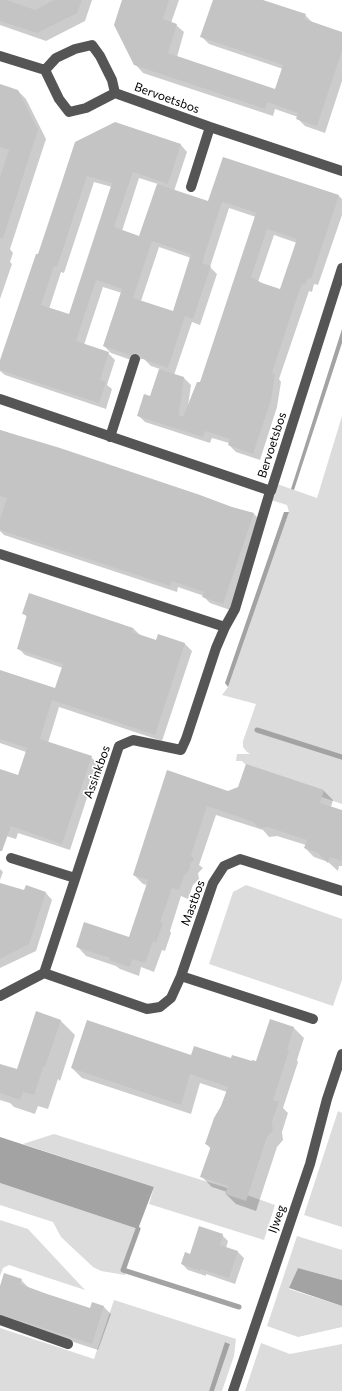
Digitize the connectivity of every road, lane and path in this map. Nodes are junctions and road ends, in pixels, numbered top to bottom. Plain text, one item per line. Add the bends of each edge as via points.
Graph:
1 (0, 56) edge
2 (45, 70) junction
3 (115, 93) junction
4 (210, 127) junction
5 (342, 171) edge
6 (191, 187) dead end
7 (342, 268) edge
8 (135, 359) dead end
9 (0, 399) edge
10 (110, 437) junction
11 (269, 495) dead end
12 (0, 554) edge
13 (225, 627) junction
14 (10, 858) dead end
15 (75, 878) junction
16 (342, 890) edge
17 (44, 974) junction
18 (182, 976) junction
19 (0, 996) edge
20 (313, 1019) dead end
21 (342, 1054) edge
22 (0, 1320) edge
23 (68, 1344) dead end
24 (232, 1391) edge

1 - 2 street
2 - 3 street, Bervoetsbos via 59,99 69,112 86,108
2 - 3 street, Bervoetsbos via 56,58 75,48 92,45 110,75
3 - 4 street, Bervoetsbos
4 - 5 street, Bervoetsbos
4 - 6 street, Bervoetsbos
7 - 10 street, Bervoetsbos via 271,491
8 - 10 street
9 - 10 street, Bervoetsbos
11 - 13 street, Assinkbos via 235,609
12 - 13 street
13 - 15 street, Assinkbos via 181,750 133,740 119,746
14 - 15 street
15 - 17 street, Assinkbos
16 - 18 street, Mastbos via 240,859 224,866 213,883
17 - 18 street, Mastbos via 146,1009 160,1007 171,998
17 - 19 street
18 - 20 street
21 - 24 street, IJweg via 310,1164
22 - 23 street

